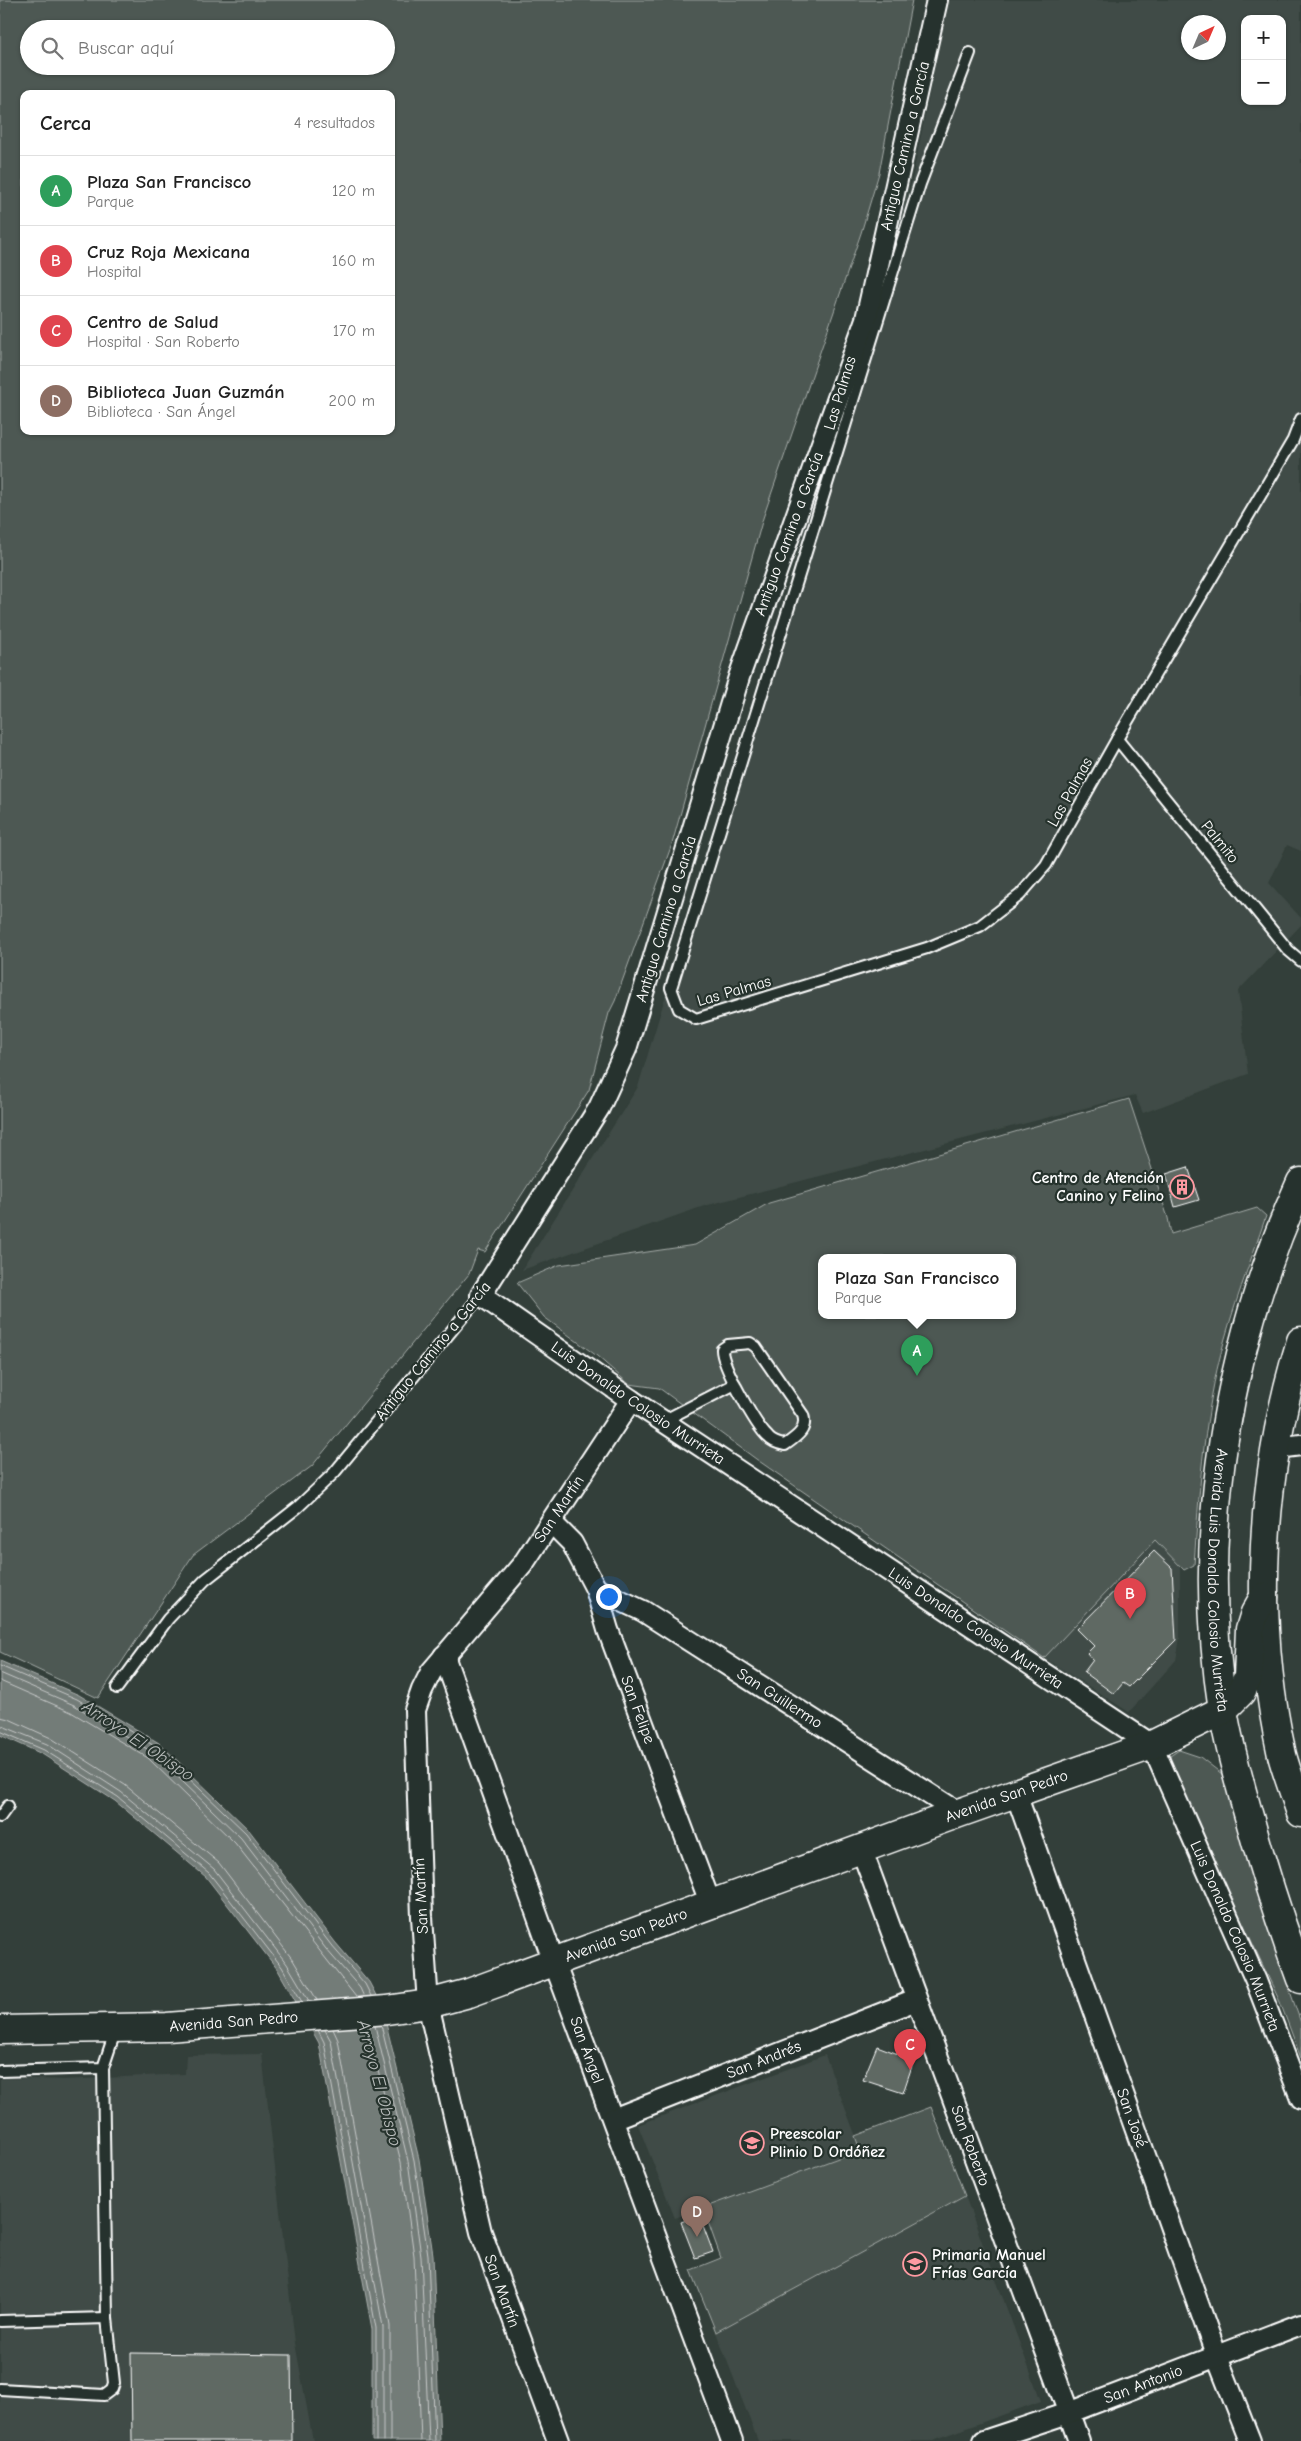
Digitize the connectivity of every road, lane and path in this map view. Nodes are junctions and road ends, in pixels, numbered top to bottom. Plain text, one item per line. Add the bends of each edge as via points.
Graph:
1 (937, 0) edge
2 (970, 53) dead end
3 (1301, 419) edge
4 (1117, 739) junction
5 (1301, 962) edge
6 (1301, 1182) edge
7 (480, 1295) junction
8 (1301, 1341) edge
9 (734, 1384) junction
10 (631, 1400) junction
11 (663, 1422) junction
12 (1289, 1447) edge
13 (552, 1523) junction
14 (596, 1589) junction
15 (1264, 1597) junction
16 (444, 1656) junction
17 (117, 1688) dead end
18 (1223, 1710) junction
19 (1152, 1745) junction
20 (1016, 1794) junction
21 (8, 1806) dead end
22 (1301, 1813) edge
23 (959, 1814) junction
24 (0, 1817) edge
25 (862, 1851) junction
26 (711, 1905) junction
27 (554, 1962) junction
28 (1301, 1979) edge
29 (916, 2000) junction
30 (428, 2004) junction
31 (116, 2028) junction
32 (0, 2030) edge
33 (103, 2068) junction
34 (0, 2071) edge
35 (1301, 2098) edge
36 (613, 2119) junction
37 (107, 2318) junction
38 (0, 2322) edge
39 (1301, 2324) edge
40 (1217, 2357) junction
41 (0, 2389) edge
42 (1068, 2413) junction
43 (558, 2441) edge
44 (732, 2441) edge
45 (984, 2441) edge
46 (1078, 2441) edge
47 (1250, 2441) edge

1 - 7 street, Antiguo Camino a García via 866,319 739,677 626,1049 598,1108
2 - 4 lane, Las Palmas via 920,184 671,988 679,1009 696,1019 927,948 980,926 1020,895 1046,866
3 - 4 lane, Las Palmas via 1293,440
4 - 5 lane, Palmito
6 - 18 main road, Avenida Luis Donaldo Colosio Murrieta via 1256,1297 1231,1400 1218,1484 1212,1570
7 - 10 street, Luis Donaldo Colosio Murrieta
7 - 17 lane, Antiguo Camino a García via 334,1473 298,1507 205,1580 168,1619
8 - 12 main road via 1286,1398
9 - 9 lane via 767,1437 785,1445 801,1433 805,1423 803,1415 750,1343 728,1345 722,1350
9 - 11 lane
10 - 11 street, Luis Donaldo Colosio Murrieta
10 - 13 street, San Martín
11 - 19 street, Luis Donaldo Colosio Murrieta
12 - 15 main road via 1268,1508
13 - 14 street, San Felipe via 572,1543
13 - 16 street, San Martín via 523,1564
14 - 23 street, San Guillermo via 642,1611
14 - 26 street, San Felipe via 608,1630
15 - 18 main road via 1250,1629 1245,1686
15 - 22 main road via 1269,1683 1283,1756
16 - 27 street, San Ángel
16 - 30 street, San Martín via 422,1690 415,1710
18 - 19 main road, Avenida San Pedro
18 - 28 main road, Avenida Luis Donaldo Colosio Murrieta via 1233,1760 1271,1895
19 - 20 main road, Avenida San Pedro
19 - 35 street, Luis Donaldo Colosio Murrieta via 1256,1981
20 - 23 main road, Avenida San Pedro
20 - 40 street, San José
21 - 24 lane
23 - 25 main road, Avenida San Pedro
25 - 26 main road, Avenida San Pedro
25 - 29 street, San Roberto
26 - 27 main road, Avenida San Pedro
27 - 30 main road, Avenida San Pedro via 469,1993
27 - 36 street, San Ángel
29 - 36 street, San Andrés
29 - 42 street, San Roberto
30 - 31 main road, Avenida San Pedro via 168,2027
30 - 43 street, San Martín via 481,2232
31 - 32 main road, Avenida San Pedro
31 - 33 lane
33 - 34 lane
33 - 37 lane
36 - 44 street, San Ángel
37 - 38 lane
37 - 41 lane via 114,2383 104,2396
39 - 40 street, San Antonio
40 - 42 street, San Antonio
40 - 47 street, San José
42 - 45 street, San Antonio
42 - 46 street, San Roberto

